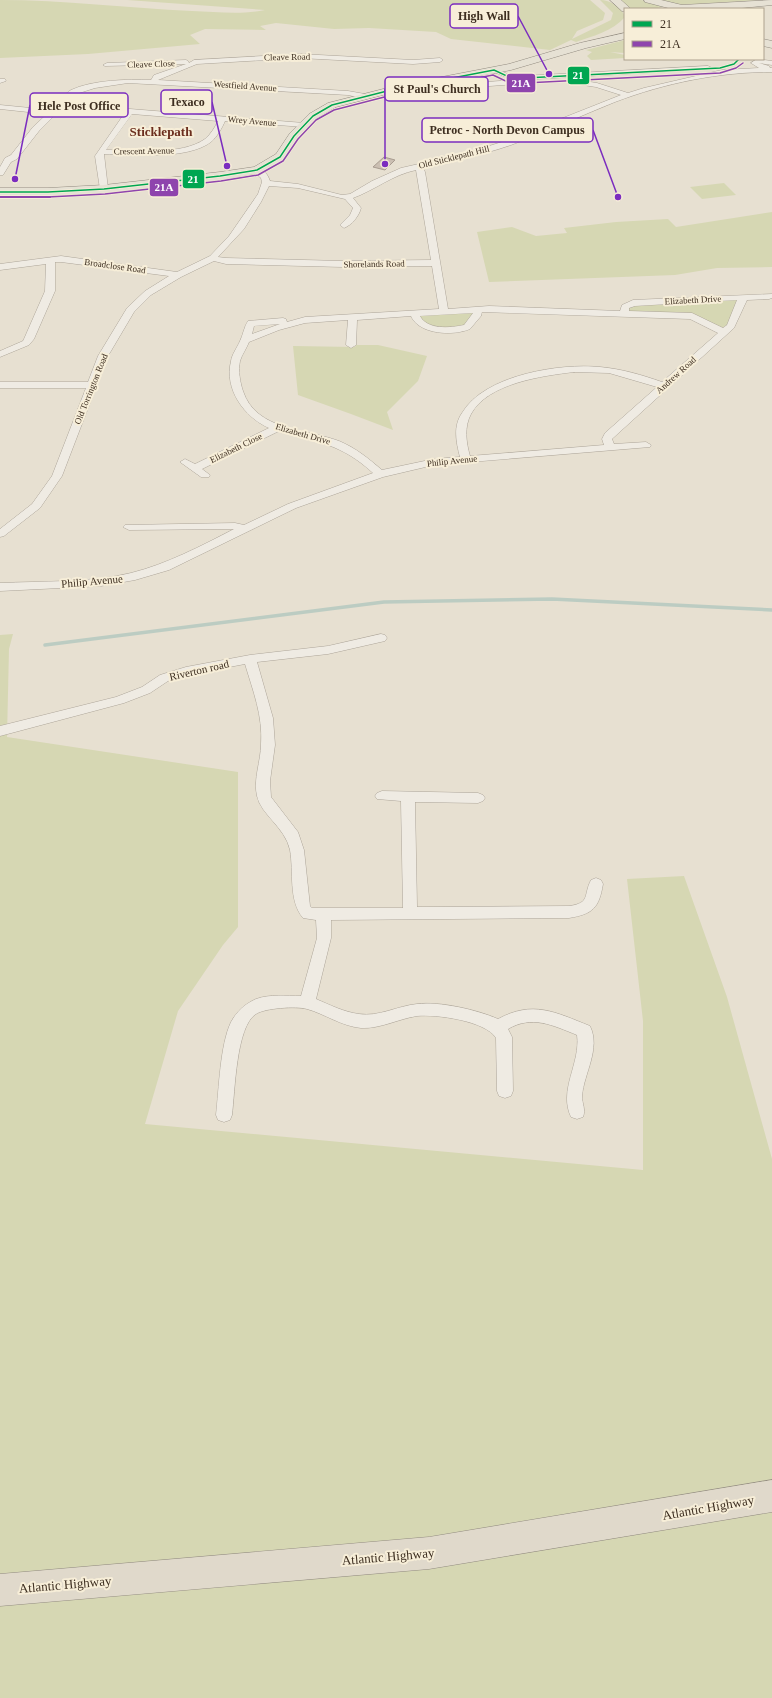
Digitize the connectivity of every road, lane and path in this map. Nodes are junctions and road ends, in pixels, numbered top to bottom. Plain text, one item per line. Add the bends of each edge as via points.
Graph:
1 (615, 0) edge
2 (649, 0) edge
3 (772, 2) edge
4 (761, 4) junction
5 (625, 8) edge
6 (684, 8) edge
7 (751, 8) edge
8 (624, 26) edge
9 (624, 36) edge
10 (584, 45) junction
11 (440, 60) dead end
12 (194, 62) junction
13 (772, 64) edge
14 (107, 66) dead end
15 (494, 70) junction
16 (772, 71) edge
17 (153, 82) junction
18 (393, 94) dead end
19 (627, 95) junction
20 (362, 96) junction
21 (612, 101) junction
22 (0, 107) edge
23 (81, 108) dead end
24 (130, 111) junction
25 (53, 112) junction
26 (223, 118) junction
27 (304, 125) junction
28 (100, 152) junction
29 (7, 158) edge
30 (418, 166) junction
31 (257, 170) junction
32 (0, 173) edge
33 (266, 183) junction
34 (104, 189) junction
35 (0, 192) edge
36 (348, 197) junction
37 (343, 226) dead end
38 (213, 258) junction
39 (51, 260) junction
40 (436, 263) junction
41 (0, 267) edge
42 (178, 275) junction
43 (769, 296) dead end
44 (741, 297) junction
45 (476, 310) junction
46 (444, 312) junction
47 (414, 313) junction
48 (624, 314) junction
49 (353, 317) junction
50 (305, 320) junction
51 (723, 332) junction
52 (246, 340) junction
53 (351, 345) dead end
54 (0, 354) edge
55 (0, 385) edge
56 (91, 385) junction
57 (664, 386) junction
58 (277, 428) junction
59 (646, 445) dead end
60 (610, 448) junction
61 (466, 460) junction
62 (185, 462) dead end
63 (195, 468) junction
64 (380, 474) junction
65 (205, 475) dead end
66 (129, 526) dead end
67 (246, 530) junction
68 (0, 534) edge
69 (0, 587) edge
70 (381, 638) dead end
71 (250, 660) junction
72 (0, 731) edge
73 (382, 796) dead end
74 (408, 797) junction
75 (478, 798) dead end
76 (596, 884) dead end
77 (410, 913) junction
78 (323, 914) junction
79 (307, 1002) junction
80 (498, 1028) junction
81 (505, 1091) dead end
82 (577, 1112) dead end
83 (224, 1115) dead end
84 (772, 1496) edge
85 (0, 1590) edge

1 - 5 main road
2 - 6 main road
3 - 4 main road
4 - 6 main road
4 - 7 main road
8 - 10 main road
9 - 10 main road
10 - 15 main road
11 - 12 street, Cleave Road via 300,56
12 - 14 street, Cleave Close
12 - 17 street, Cleave Road via 157,77
13 - 15 street via 762,67 754,64 525,78 511,78
15 - 20 main road
16 - 19 street, Old Sticklepath Hill via 739,70 714,74
16 - 21 street via 725,77 655,95
17 - 20 street, Westfield Avenue via 348,93
17 - 25 street, Westfield Avenue via 128,81 73,92
18 - 19 street via 449,86 564,80 597,85
19 - 21 street, Old Sticklepath Hill
20 - 27 main road via 321,110
21 - 30 street, Old Sticklepath Hill via 508,143
22 - 25 street
23 - 24 street, Wrey Avenue
24 - 26 street, Wrey Avenue
24 - 28 street
25 - 29 street, Westfield Avenue
26 - 27 street, Wrey Avenue
26 - 28 street, Crescent Avenue via 211,137 187,149
27 - 31 main road via 280,157
28 - 34 street
29 - 32 street, Westfield Avenue
30 - 36 street, Old Sticklepath Hill via 388,176
30 - 40 street
31 - 33 street via 265,177
31 - 34 main road
33 - 36 street via 298,186
33 - 38 street, Old Torrington Road via 250,214
34 - 35 main road
36 - 37 street via 357,208 355,214
38 - 40 street, Shorelands Road via 226,261 343,264
38 - 42 street, Old Torrington Road
39 - 41 street, Broadclose Road
39 - 42 street, Broadclose Road via 61,259
39 - 54 street via 50,291 29,339 26,343
40 - 46 street
42 - 56 street, Old Torrington Road via 148,293 130,310 103,356
43 - 44 street, Elizabeth Drive
44 - 48 street, Elizabeth Drive via 633,303 625,307
44 - 51 street, Andrew Road via 731,326
45 - 46 street, Elizabeth Drive
45 - 47 street via 478,314 466,328 434,330 416,321
45 - 48 street, Elizabeth Drive
46 - 47 street, Elizabeth Drive
47 - 49 street, Elizabeth Drive
48 - 51 street, Elizabeth Drive via 692,316
49 - 50 street, Elizabeth Drive
49 - 53 street
50 - 52 street, Elizabeth Drive
50 - 52 street, Elizabeth Drive via 253,322 250,324
51 - 57 street, Andrew Road
52 - 58 street, Elizabeth Drive via 235,362 239,396 250,413
55 - 56 street
56 - 68 street, Old Torrington Road via 57,476 36,506
57 - 60 street, Andrew Road via 609,435 607,439
57 - 61 street via 627,374 590,368 549,372 516,379 484,395 470,406 460,428
58 - 63 street, Elizabeth Close
58 - 64 street, Elizabeth Drive via 343,447 367,462
59 - 60 street, Philip Avenue
60 - 61 street, Philip Avenue
61 - 64 street, Philip Avenue via 434,462
62 - 63 street, Elizabeth Close
63 - 65 street, Elizabeth Close
64 - 67 street, Philip Avenue via 292,506
66 - 67 street via 235,526
67 - 69 street, Philip Avenue via 165,567 131,578
70 - 71 street, Riverton road via 328,650
71 - 72 street, Riverton road via 186,671 164,678 146,690 120,700
71 - 78 street via 267,718 268,745 263,781 264,797 291,832 297,850 303,908 308,914
73 - 74 street
74 - 75 street
74 - 77 street
76 - 77 street via 590,905 584,910
77 - 78 street
78 - 79 street via 324,938
79 - 80 street via 344,1018 360,1021 374,1021 416,1010 433,1009 482,1019
79 - 83 street via 261,1004 249,1010 238,1024 232,1048
80 - 81 street via 504,1037
80 - 82 street via 528,1014 584,1031 586,1046 574,1097
84 - 85 highway, Atlantic Highway via 429,1553

